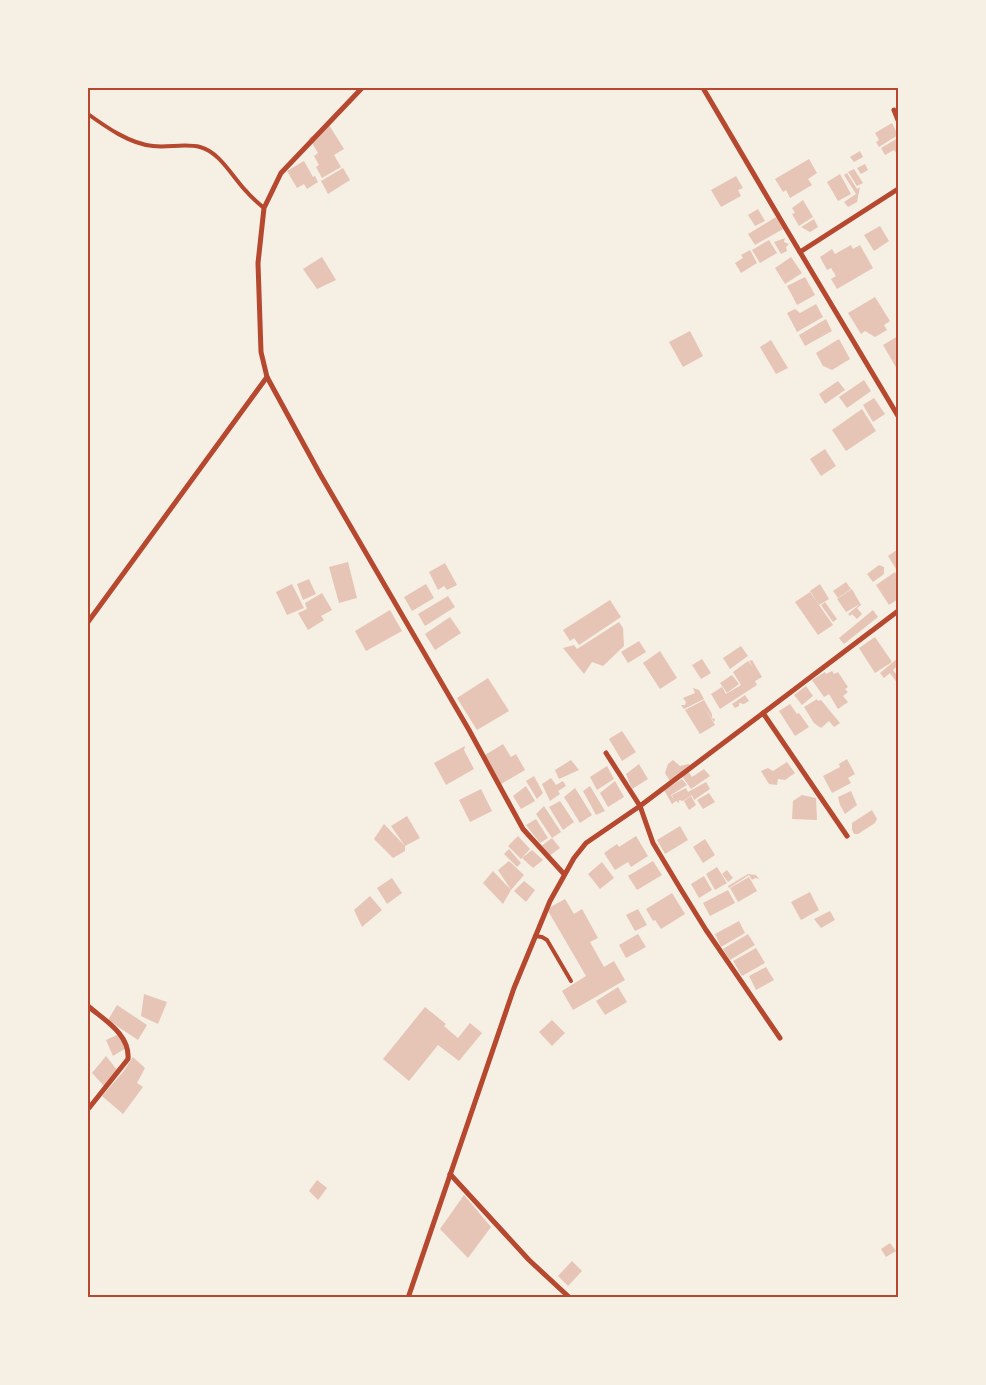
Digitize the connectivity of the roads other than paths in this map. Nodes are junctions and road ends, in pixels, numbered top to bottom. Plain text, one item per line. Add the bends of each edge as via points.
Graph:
1 (362, 88) edge
2 (703, 88) edge
3 (894, 110) dead end
4 (88, 114) edge
5 (898, 120) edge
6 (898, 189) edge
7 (264, 208) junction
8 (800, 252) junction
9 (267, 377) junction
10 (898, 416) edge
11 (898, 611) edge
12 (88, 622) edge
13 (763, 713) junction
14 (606, 753) dead end
15 (640, 806) junction
16 (847, 836) dead end
17 (564, 874) junction
18 (535, 936) junction
19 (571, 981) dead end
20 (88, 1006) edge
21 (780, 1038) dead end
22 (89, 1108) dead end
23 (450, 1174) junction
24 (408, 1298) edge
25 (570, 1298) edge

1 - 7 street via 281,173
2 - 8 street
3 - 5 street
4 - 7 lane via 141,144 200,147 221,161
6 - 8 street
7 - 9 street via 258,262 260,352
8 - 10 street
9 - 12 street
9 - 17 street via 523,829
11 - 13 street
13 - 15 street
13 - 16 street
14 - 15 street
15 - 17 street via 586,843
15 - 21 street via 653,843 680,888
17 - 18 street
18 - 19 lane via 547,940
18 - 23 street
20 - 22 street via 120,1033 129,1050 128,1059
23 - 24 street
23 - 25 street via 529,1260

